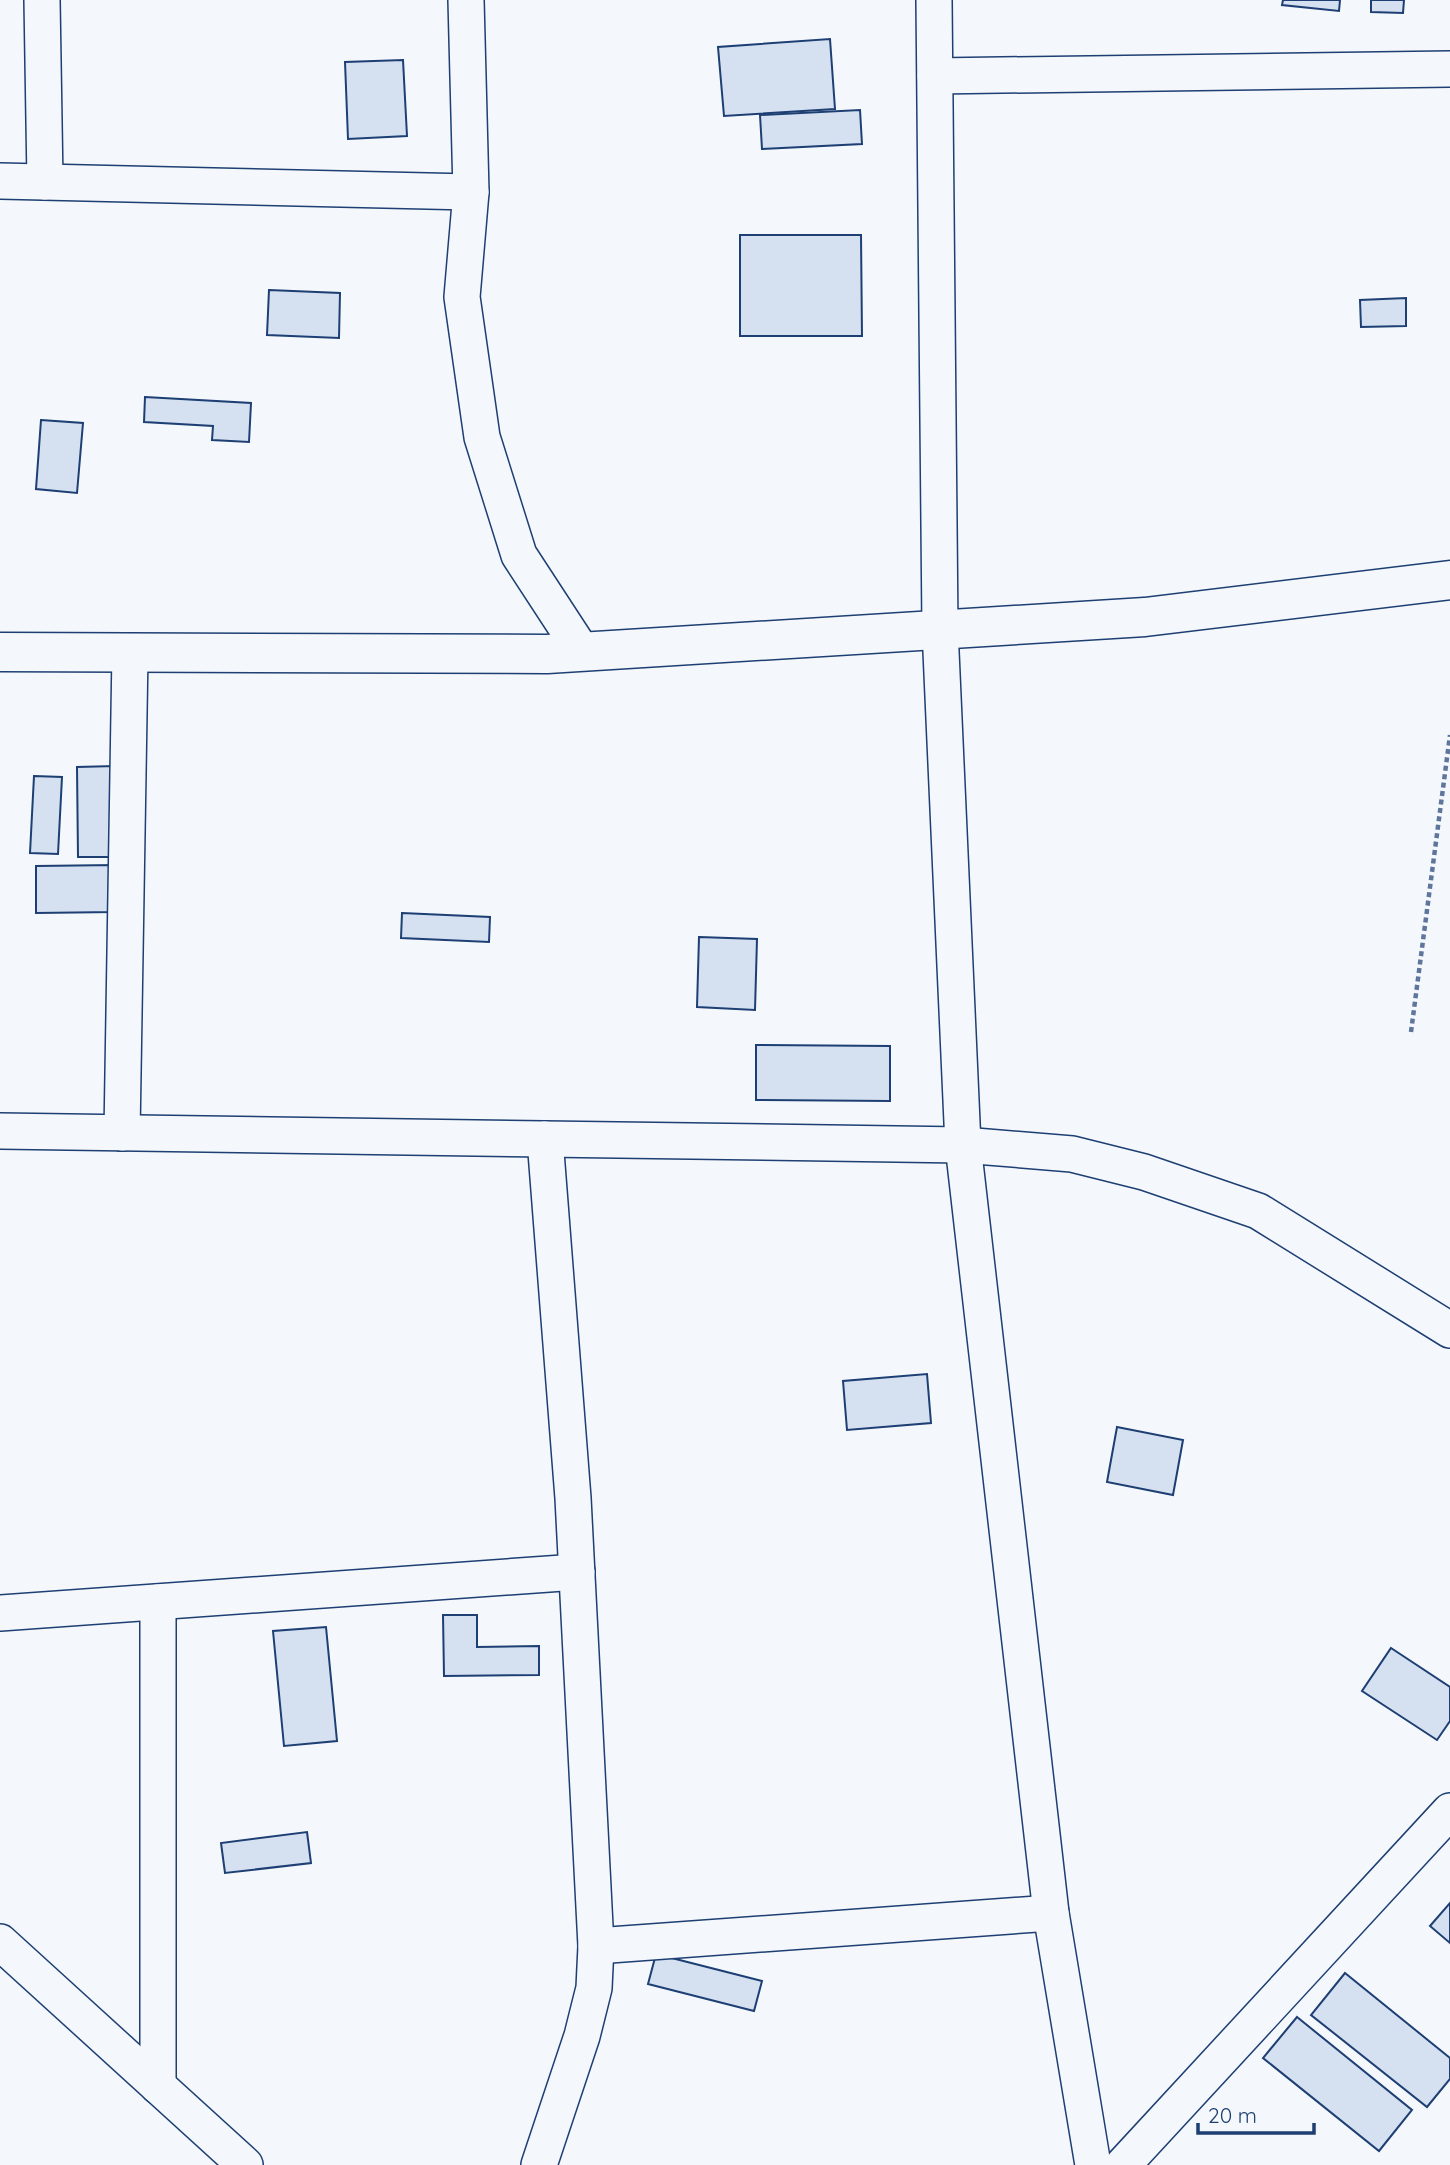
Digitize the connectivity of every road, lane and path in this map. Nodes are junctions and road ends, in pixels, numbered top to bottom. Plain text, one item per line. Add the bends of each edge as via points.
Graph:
1 (42, 0) edge
2 (466, 0) edge
3 (934, 0) edge
4 (1450, 69) edge
5 (935, 76) junction
6 (0, 181) edge
7 (45, 181) junction
8 (471, 192) junction
9 (1450, 580) edge
10 (940, 629) junction
11 (581, 650) junction
12 (0, 652) edge
13 (130, 653) junction
14 (1450, 735) edge
15 (1412, 1032) dead end
16 (0, 1131) edge
17 (122, 1133) junction
18 (545, 1139) junction
19 (963, 1145) junction
20 (1450, 1330) edge
21 (577, 1572) junction
22 (158, 1602) junction
23 (0, 1613) edge
24 (1450, 1811) edge
25 (1051, 1913) junction
26 (0, 1941) edge
27 (596, 1946) junction
28 (158, 2086) junction
29 (246, 2165) edge
30 (539, 2165) edge
31 (1093, 2165) edge
32 (1122, 2165) edge

1 - 7 street
2 - 8 street
3 - 5 street
4 - 5 street
5 - 10 street
6 - 7 street
7 - 8 street
8 - 11 street via 462,296 482,437 519,555
9 - 10 street via 1145,617
10 - 11 street
10 - 19 street
11 - 13 street
12 - 13 street
13 - 17 street
14 - 15 path
16 - 17 street
17 - 18 street
18 - 19 street
18 - 21 street
19 - 20 street via 1072,1154 1144,1172 1258,1211
19 - 25 street
21 - 22 street
21 - 27 street
22 - 23 street
22 - 28 street
24 - 32 street
25 - 27 street
25 - 31 street
26 - 28 street
27 - 30 street via 594,1988 582,2036
28 - 29 street

